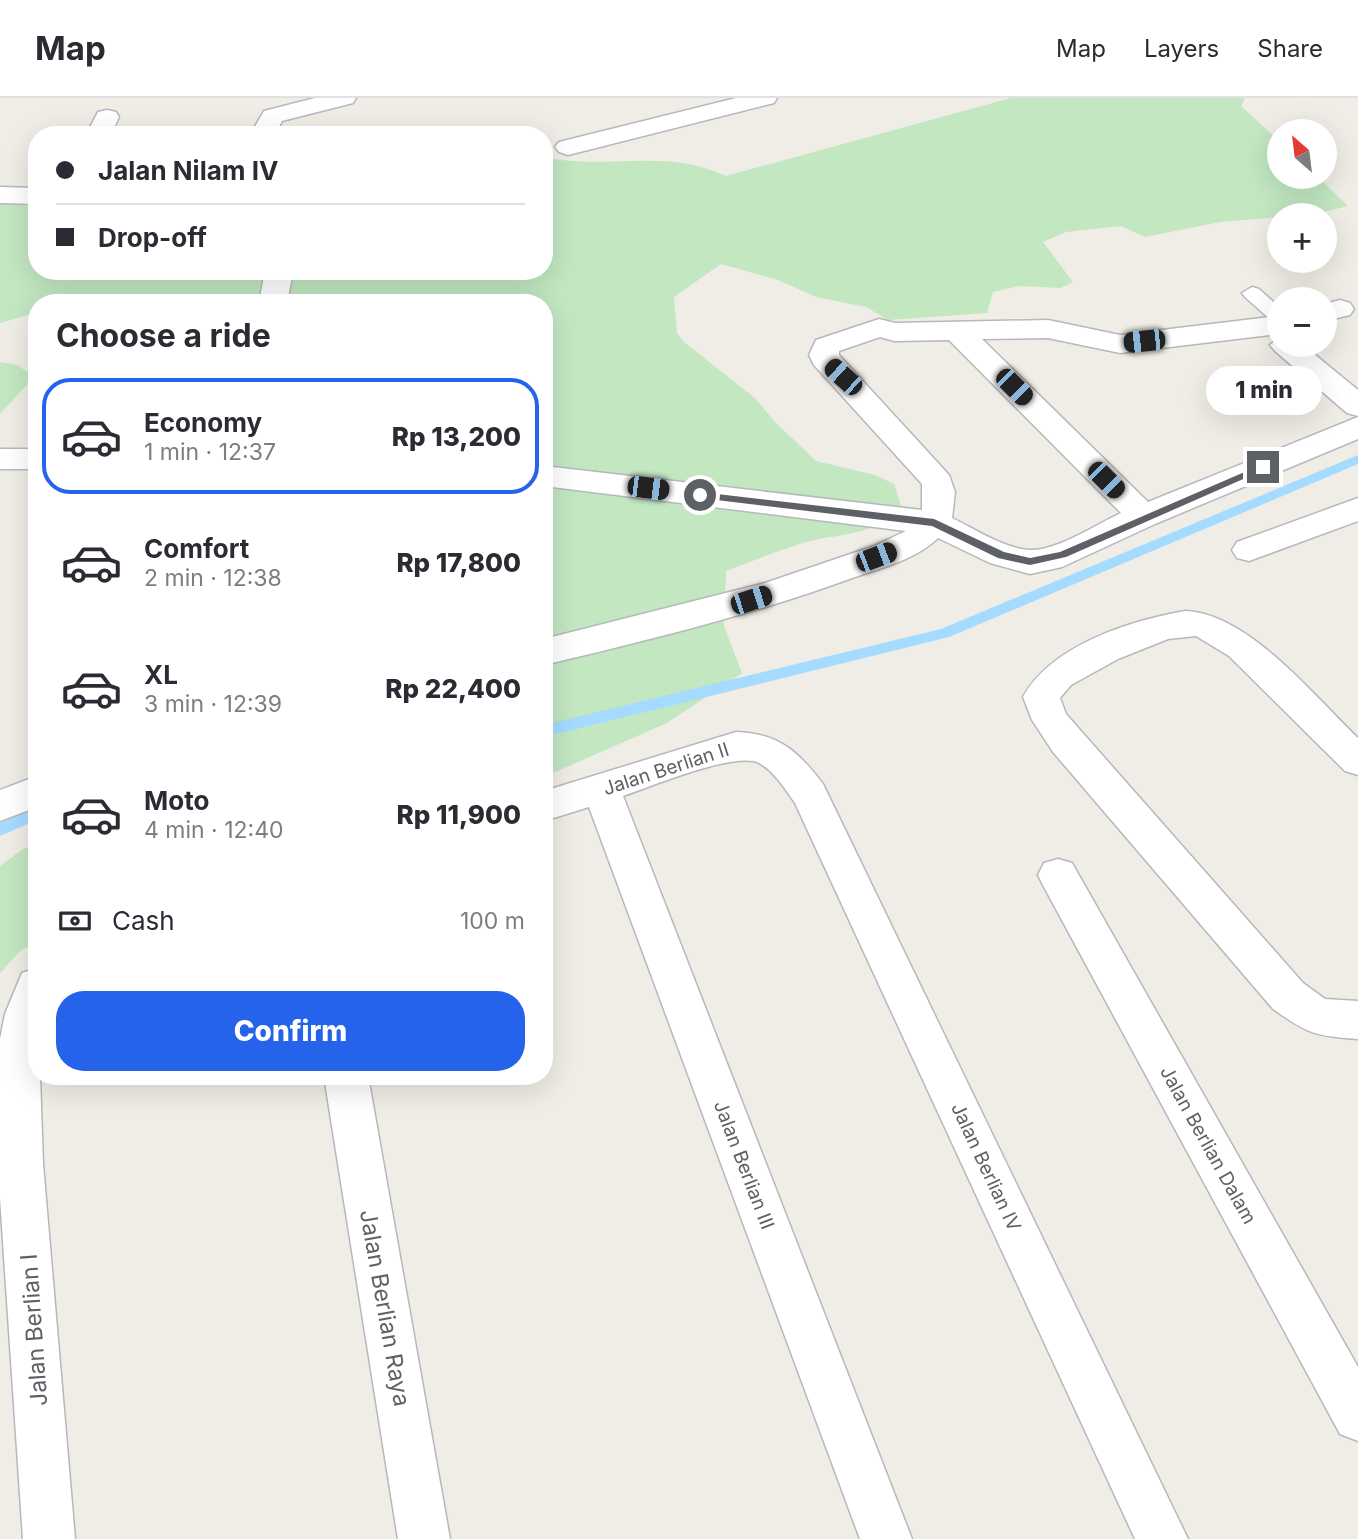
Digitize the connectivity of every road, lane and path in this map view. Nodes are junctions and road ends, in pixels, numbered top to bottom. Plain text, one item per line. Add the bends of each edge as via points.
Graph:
1 (344, 98) edge
2 (765, 98) edge
3 (267, 126) edge
4 (568, 146) dead end
5 (0, 195) edge
6 (28, 196) edge
7 (1252, 293) dead end
8 (1267, 315) edge
9 (958, 332) junction
10 (1267, 332) edge
11 (1306, 357) edge
12 (1358, 406) edge
13 (1358, 427) edge
14 (0, 459) edge
15 (28, 459) edge
16 (553, 477) edge
17 (1358, 509) edge
18 (1143, 516) junction
19 (934, 523) junction
20 (1249, 550) dead end
21 (553, 650) edge
22 (1358, 761) edge
23 (602, 790) junction
24 (810, 795) joint
25 (553, 804) edge
26 (1058, 875) dead end
27 (28, 1002) edge
28 (1358, 1020) edge
29 (348, 1085) edge
30 (1358, 1416) edge
31 (49, 1539) edge
32 (424, 1539) edge
33 (886, 1539) edge
34 (1162, 1539) edge

1 - 3 street via 273,116
2 - 4 street
5 - 6 street
7 - 8 lane
9 - 10 street via 1048,329 1120,344
9 - 18 street
9 - 19 street via 879,328 826,346 824,355 938,482 940,500
11 - 12 street
13 - 18 street
14 - 15 street
16 - 19 street
17 - 20 street
18 - 19 street via 1062,555 1030,562 1002,555
19 - 21 street via 912,542 824,576 683,621
22 - 28 street via 1241,647 1196,624 1159,627 1118,646 1056,677 1041,697 1049,720 1066,742 1288,996 1317,1017
23 - 24 street, Jalan Berlian II via 736,746 754,746 784,760
23 - 25 street, Jalan Berlian II
23 - 33 street, Jalan Berlian III
24 - 34 street, Jalan Berlian IV
26 - 30 street, Jalan Berlian Dalam
27 - 31 street, Jalan Berlian I via 20,1042 19,1121
29 - 32 street, Jalan Berlian Raya

